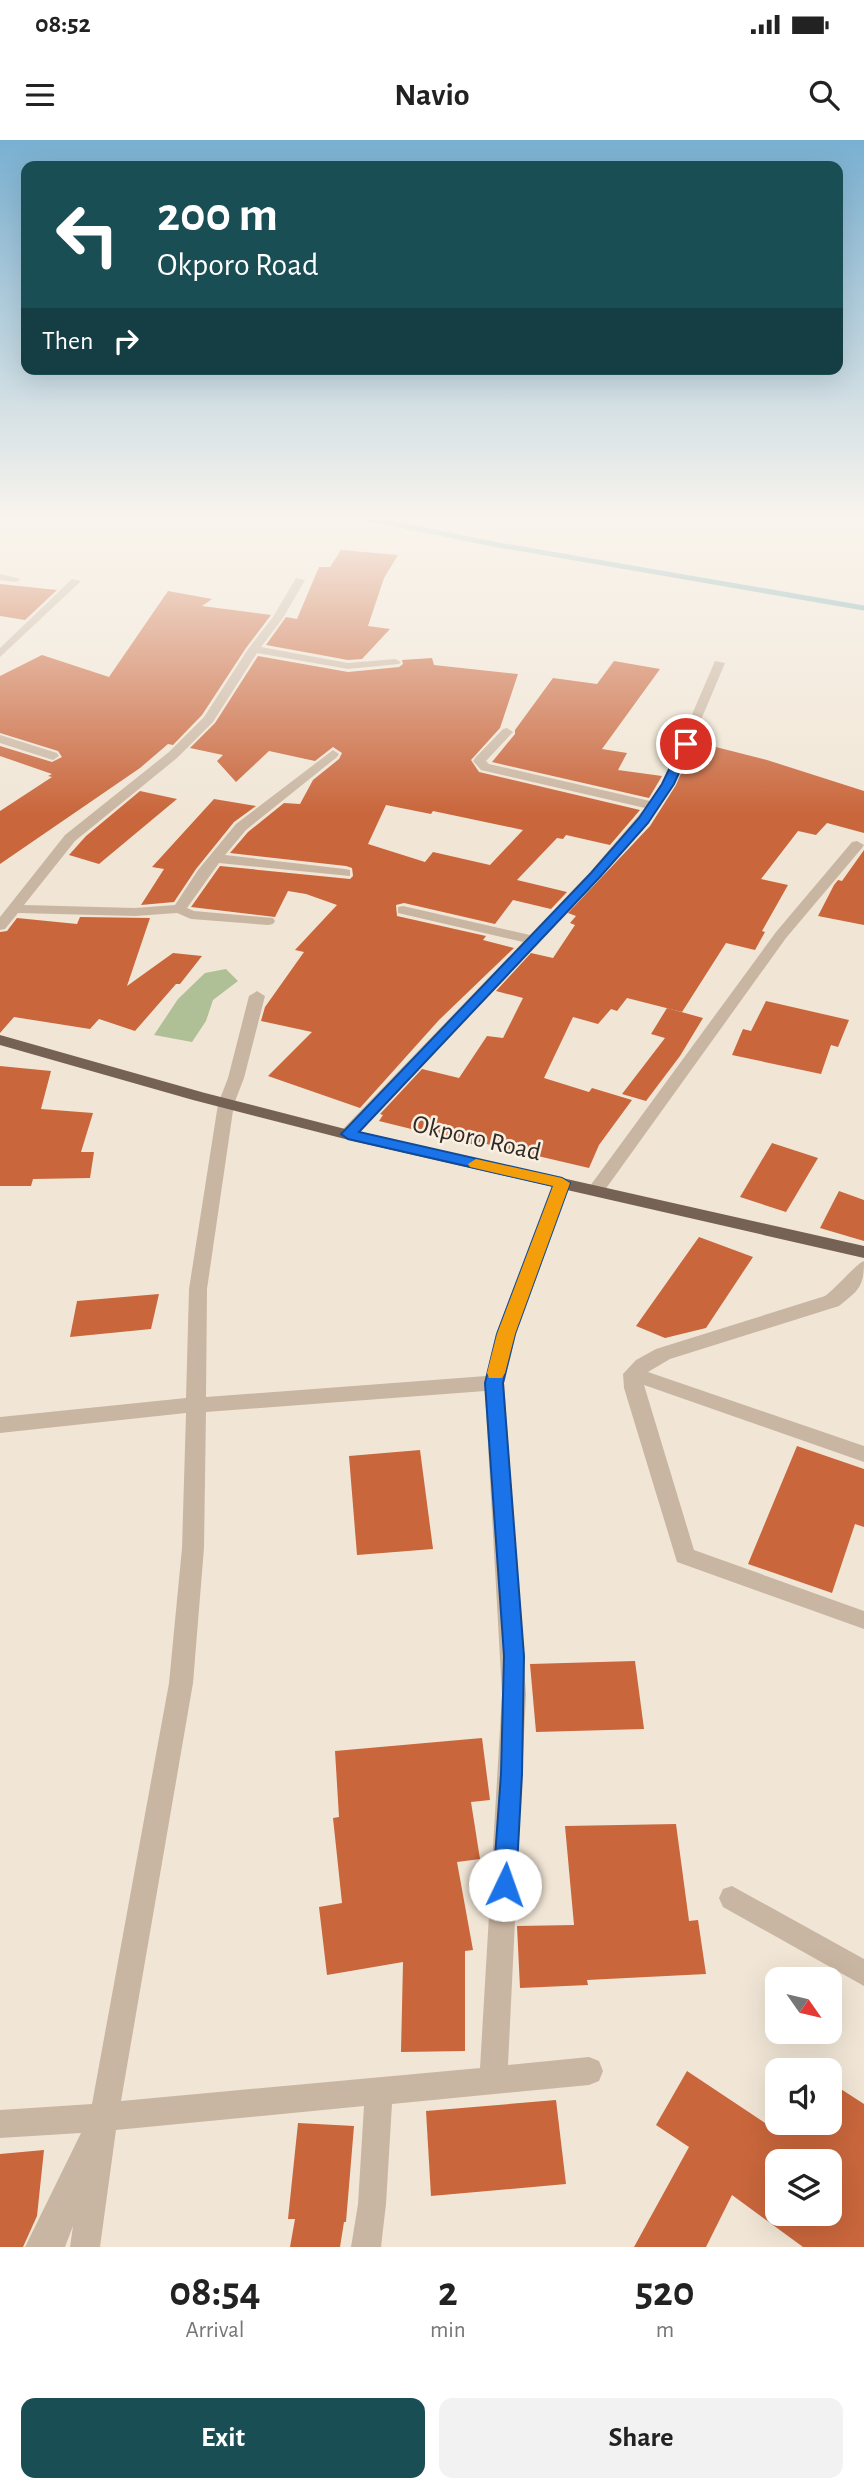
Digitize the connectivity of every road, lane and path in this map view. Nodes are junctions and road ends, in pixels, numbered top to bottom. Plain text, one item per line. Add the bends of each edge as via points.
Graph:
1 (38, 617) edge
2 (278, 617) edge
3 (254, 649) junction
4 (0, 654) edge
5 (394, 662) dead end
6 (719, 663) dead end
7 (507, 732) dead end
8 (0, 739) edge
9 (332, 754) dead end
10 (53, 756) dead end
11 (654, 806) junction
12 (857, 845) dead end
13 (215, 858) junction
14 (345, 873) dead end
15 (14, 909) junction
16 (179, 909) junction
17 (403, 911) dead end
18 (268, 921) dead end
19 (0, 926) edge
20 (532, 940) junction
21 (257, 996) dead end
22 (0, 1040) edge
23 (226, 1104) junction
24 (348, 1134) junction
25 (562, 1183) junction
26 (596, 1190) junction
27 (864, 1252) edge
28 (864, 1267) edge
29 (633, 1374) junction
30 (494, 1383) junction
31 (194, 1405) junction
32 (0, 1425) edge
33 (864, 1454) edge
34 (864, 1620) edge
35 (732, 1899) dead end
36 (864, 1973) edge
37 (589, 2071) dead end
38 (493, 2080) junction
39 (379, 2090) junction
40 (104, 2117) junction
41 (0, 2124) edge
42 (32, 2247) edge
43 (40, 2247) edge
44 (50, 2247) edge
45 (85, 2247) edge
46 (366, 2247) edge

1 - 4 street
2 - 3 street
3 - 5 street via 348,666
3 - 15 street via 209,719 173,755 70,838
6 - 11 street via 668,784
7 - 11 street via 479,761 485,767
8 - 10 street
9 - 13 street via 241,827
11 - 20 street
12 - 26 street via 781,935
13 - 14 street
13 - 16 street
15 - 16 street
15 - 19 street
16 - 18 street via 203,917
17 - 20 street
20 - 24 street
21 - 23 street
22 - 23 main road, Okporo Road
23 - 24 main road, Okporo Road
23 - 31 street via 198,1289
24 - 25 main road, Okporo Road
25 - 26 main road, Okporo Road
25 - 30 street via 506,1334
26 - 27 main road, Okporo Road
28 - 29 street via 832,1301 663,1354
29 - 33 street
29 - 34 street via 685,1556
30 - 31 street
30 - 38 street via 514,1694
31 - 32 street
31 - 40 street via 194,1548 181,1683
35 - 36 street
37 - 38 street
38 - 39 street
39 - 40 street
39 - 46 street
40 - 41 street
40 - 42 street
40 - 43 street
40 - 44 street
40 - 45 street

